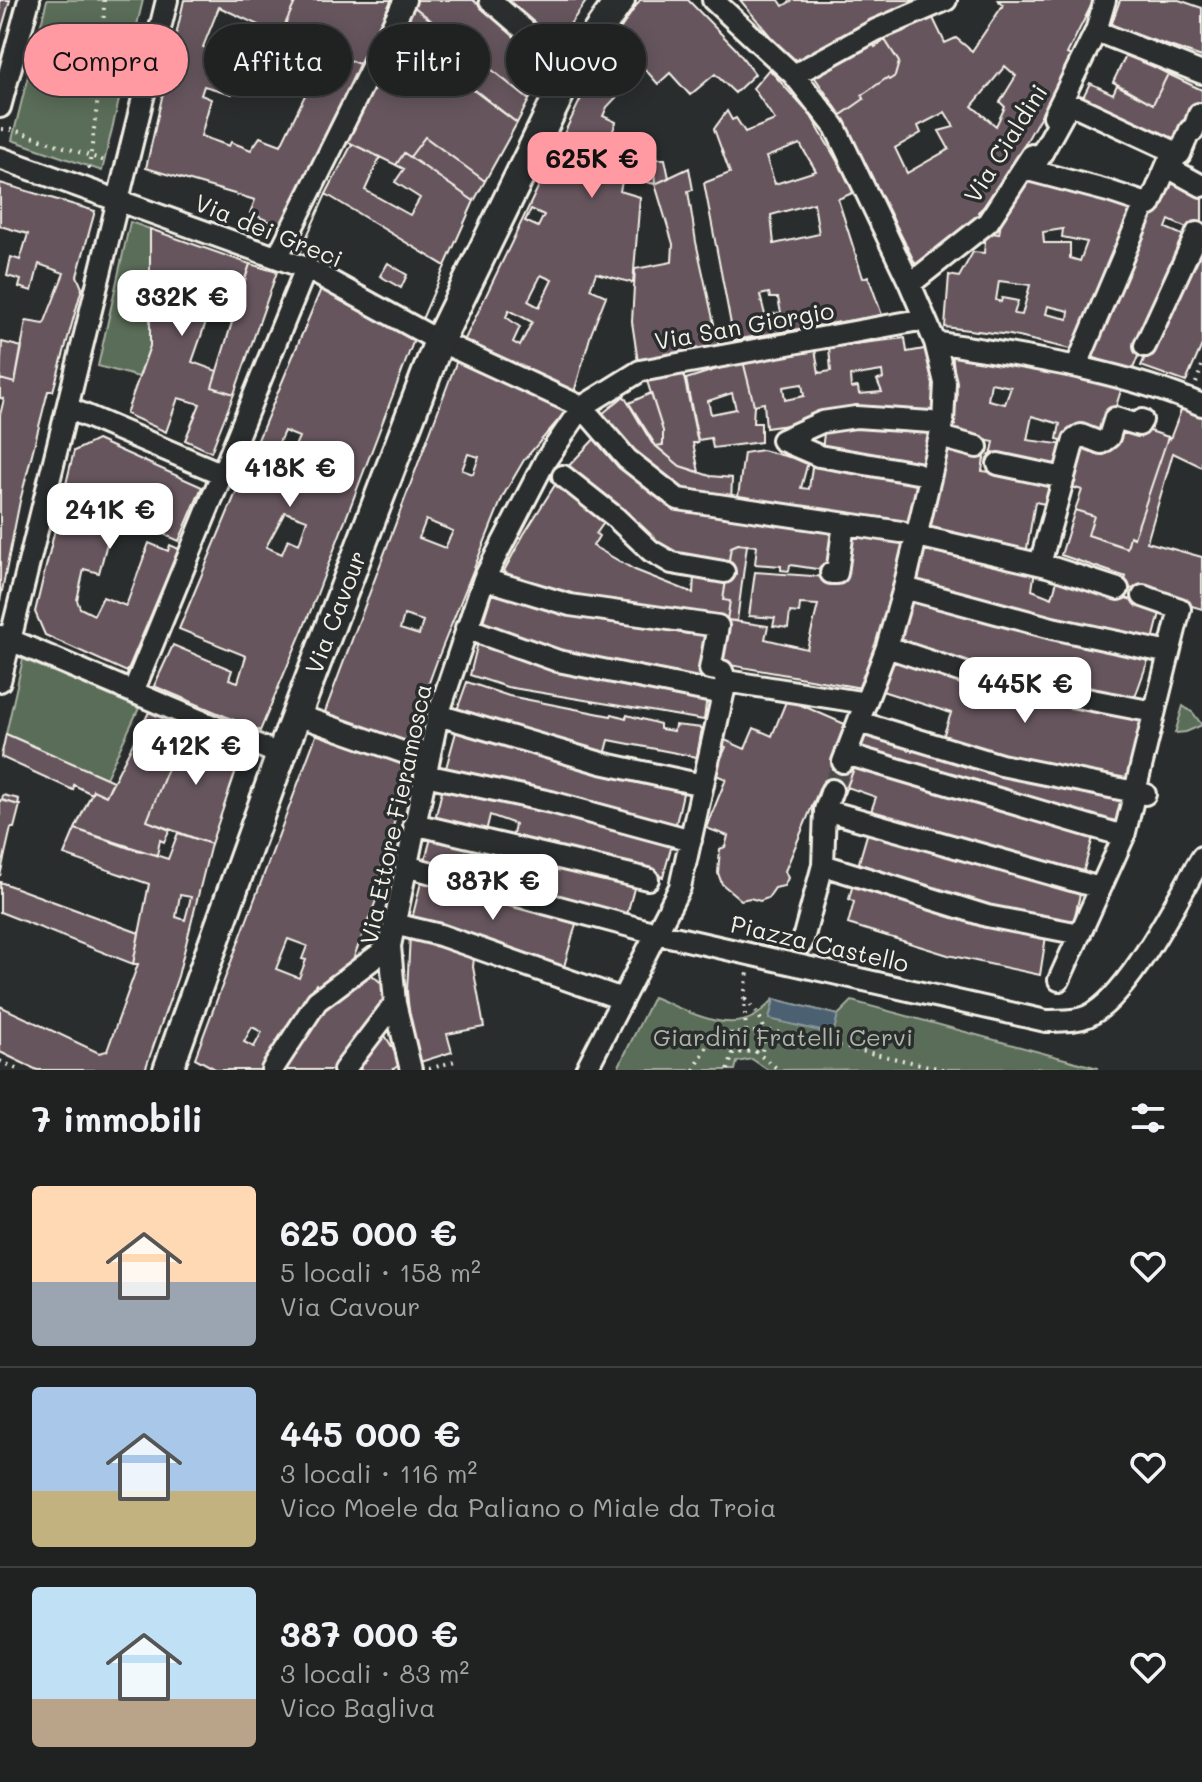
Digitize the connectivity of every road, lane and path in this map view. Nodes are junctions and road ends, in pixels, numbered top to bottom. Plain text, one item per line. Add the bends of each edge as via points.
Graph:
1 (29, 0) edge
2 (104, 0) edge
3 (167, 0) edge
4 (405, 0) edge
5 (490, 0) edge
6 (620, 0) edge
7 (713, 0) edge
8 (1105, 0) edge
9 (937, 4) edge
10 (518, 24) edge
11 (603, 24) edge
12 (1096, 31) junction
13 (1202, 73) edge
14 (794, 75) junction
15 (558, 96) edge
16 (0, 107) edge
17 (1202, 115) edge
18 (0, 129) edge
19 (93, 157) junction
20 (0, 158) edge
21 (125, 168) junction
22 (1202, 186) edge
23 (85, 189) junction
24 (117, 198) junction
25 (1145, 204) junction
26 (1197, 233) dead end
27 (278, 256) junction
28 (306, 268) junction
29 (910, 284) junction
30 (925, 319) junction
31 (439, 341) junction
32 (935, 342) junction
33 (1145, 346) dead end
34 (1077, 365) junction
35 (1197, 389) edge
36 (582, 407) junction
37 (68, 408) junction
38 (1142, 420) dead end
39 (938, 426) junction
40 (545, 461) junction
41 (220, 473) junction
42 (924, 474) junction
43 (1064, 478) junction
44 (844, 524) junction
45 (909, 534) junction
46 (1040, 564) junction
47 (724, 572) dead end
48 (831, 573) dead end
49 (484, 579) junction
50 (904, 588) junction
51 (466, 628) junction
52 (5, 637) edge
53 (887, 647) junction
54 (1169, 653) junction
55 (0, 681) edge
56 (725, 688) junction
57 (133, 692) junction
58 (862, 712) junction
59 (1154, 712) junction
60 (297, 715) junction
61 (438, 715) junction
62 (281, 755) junction
63 (427, 768) junction
64 (703, 785) junction
65 (832, 790) tunnel mouth
66 (1142, 793) junction
67 (825, 810) junction
68 (414, 824) junction
69 (1124, 836) junction
70 (691, 840) junction
71 (1202, 857) edge
72 (823, 865) junction
73 (406, 866) junction
74 (680, 887) junction
75 (1100, 888) junction
76 (394, 924) junction
77 (656, 933) junction
78 (1080, 934) junction
79 (802, 943) dead end
80 (390, 946) junction
81 (751, 955) junction
82 (1059, 980) dead end
83 (744, 997) junction
84 (622, 999) junction
85 (395, 1003) junction
86 (746, 1031) junction
87 (766, 1031) junction
88 (731, 1032) junction
89 (733, 1053) junction
90 (761, 1056) junction
91 (0, 1061) edge
92 (455, 1061) dead end
93 (19, 1070) edge
94 (170, 1070) edge
95 (272, 1070) edge
96 (344, 1070) edge
97 (411, 1070) edge
98 (427, 1070) edge
99 (586, 1070) edge
100 (694, 1070) edge
101 (728, 1070) edge
102 (779, 1070) edge
103 (947, 1070) edge

1 - 16 street
2 - 19 path
3 - 21 street
4 - 27 street
5 - 10 street
6 - 11 street, Via Cavour
7 - 14 street
8 - 12 street, Via Cialdini
9 - 14 street
12 - 13 street
12 - 29 street, Via Cialdini via 1035,150 988,222
14 - 29 street via 835,127
15 - 31 street, Via Cavour
17 - 22 street via 1171,169
18 - 19 path
19 - 21 path
19 - 23 path
20 - 23 street, Via dei Greci
21 - 24 street
23 - 24 street, Via dei Greci
24 - 27 street, Via dei Greci
24 - 37 street
25 - 25 street via 1032,171 1068,106 1173,151 1150,205
25 - 34 street
26 - 33 street
27 - 28 street, Via dei Greci
28 - 31 street, Via dei Greci
28 - 41 street
29 - 30 street
30 - 32 street
30 - 36 street, Via San Giorgio via 640,371
31 - 36 street, Via dei Greci
31 - 60 street, Via Cavour
32 - 34 street
32 - 39 street via 945,383
34 - 35 street
36 - 40 street, Via Ettore Fieramosca
36 - 44 street via 627,459 678,499
37 - 41 street
37 - 52 street
38 - 43 street via 1139,425 1115,418 1109,437 1101,443 1077,436
39 - 42 street
39 - 42 street via 856,417 822,422 782,440 819,456
39 - 43 street via 988,456
40 - 47 street via 661,557
40 - 49 street, Via Ettore Fieramosca
41 - 57 street
42 - 45 street
43 - 46 street
44 - 45 street
44 - 48 street via 837,573
45 - 46 street
45 - 50 street
46 - 54 street via 1180,609
49 - 51 street, Via Ettore Fieramosca
49 - 56 street via 570,605 718,626 710,669 722,671
50 - 53 street
50 - 54 street
51 - 56 street via 558,661
51 - 61 street, Via Ettore Fieramosca
52 - 55 street
52 - 57 street
53 - 58 street
53 - 59 street via 983,679
54 - 59 street
56 - 58 street
56 - 64 street
57 - 62 street
58 - 66 street via 1001,765
58 - 69 street via 844,758
59 - 66 street
60 - 62 street, Via Cavour
60 - 63 street
61 - 63 street, Via Ettore Fieramosca
61 - 64 street via 601,763
62 - 94 street, Via Cavour
63 - 68 street, Via Ettore Fieramosca
63 - 70 street
64 - 70 street
65 - 67 street
66 - 69 street
67 - 72 street
67 - 75 street
68 - 73 street, Via Ettore Fieramosca
68 - 74 street
69 - 75 street
70 - 74 street
71 - 81 street, Piazza Castello via 1139,963 1109,1002 1076,1020 1046,1021
72 - 78 street via 987,916
72 - 79 street
73 - 76 street, Via Ettore Fieramosca
73 - 77 street, Piazza Castello
74 - 77 street
75 - 78 street
76 - 80 street, Via Ettore Fieramosca
76 - 84 street
77 - 81 street, Piazza Castello
77 - 84 street
78 - 82 street
80 - 85 street, Via Ettore Fieramosca
80 - 95 street via 317,1001
81 - 83 path
83 - 86 path
83 - 87 path
84 - 99 street
85 - 96 street
85 - 97 street, Via Ettore Fieramosca
86 - 87 path
86 - 88 path
87 - 90 path
87 - 103 path
88 - 89 path
88 - 100 path via 713,1035
89 - 90 path via 755,1051
89 - 101 path
90 - 102 path
91 - 93 path
92 - 98 path

